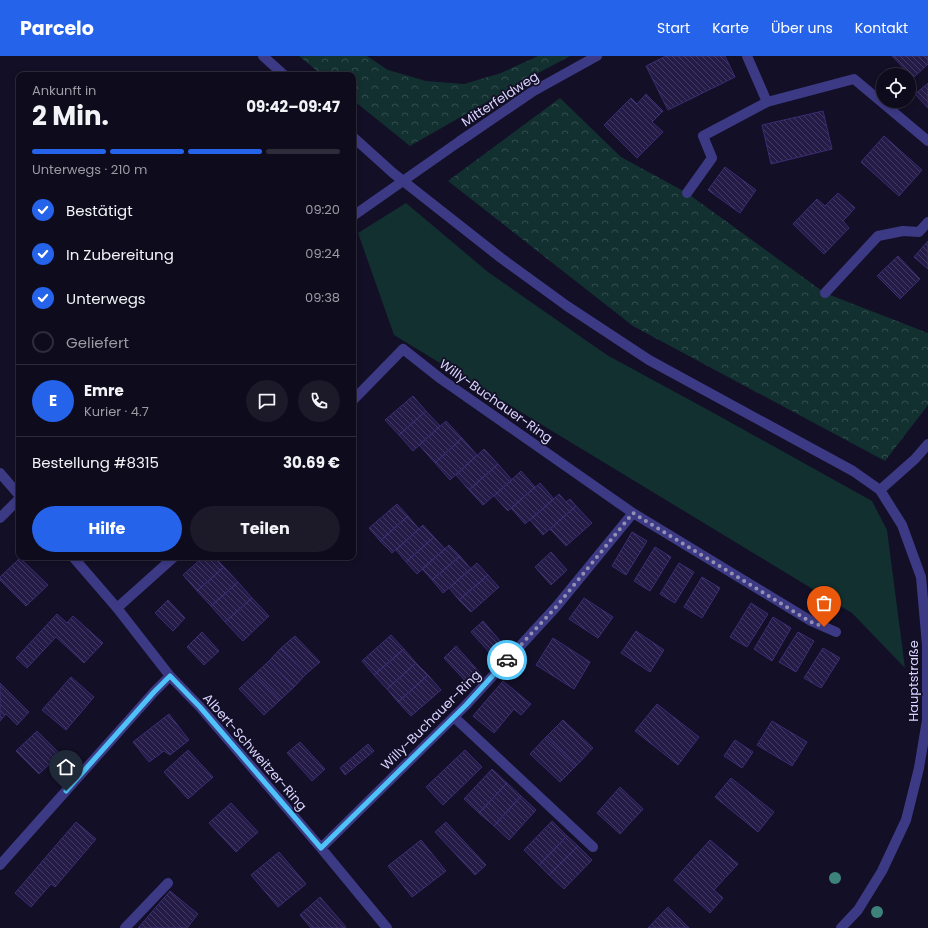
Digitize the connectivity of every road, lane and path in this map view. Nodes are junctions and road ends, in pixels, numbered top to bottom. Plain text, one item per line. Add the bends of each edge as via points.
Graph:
1 (263, 56) edge
2 (597, 56) edge
3 (746, 56) edge
4 (281, 72) edge
5 (767, 102) junction
6 (356, 140) edge
7 (928, 141) edge
8 (687, 193) dead end
9 (356, 214) edge
10 (928, 222) edge
11 (825, 293) dead end
12 (356, 397) edge
13 (928, 444) edge
14 (0, 473) edge
15 (880, 490) junction
16 (16, 492) edge
17 (16, 502) edge
18 (633, 513) junction
19 (0, 518) edge
20 (76, 560) edge
21 (171, 560) edge
22 (117, 608) junction
23 (836, 632) dead end
24 (170, 676) junction
25 (454, 717) junction
26 (593, 847) dead end
27 (321, 848) junction
28 (0, 865) edge
29 (168, 883) dead end
30 (124, 928) edge
31 (387, 928) edge
32 (841, 928) edge

1 - 4 street
2 - 9 street, Mitterfeldweg, bridge via 532,92
3 - 5 street
5 - 7 street via 854,79
5 - 8 street via 703,136 712,158
6 - 15 street via 393,173 567,306 649,360 853,472
10 - 11 street via 919,232 903,231 878,236
12 - 18 street, Willy-Buchauer-Ring via 403,349 441,379
13 - 15 street
14 - 16 street
15 - 32 street, Hauptstraße via 902,524 921,576 927,645 927,720 919,768 906,820 882,871 858,910
17 - 19 street
18 - 23 street, Willy-Buchauer-Ring via 811,622
18 - 25 street, Willy-Buchauer-Ring via 556,607
20 - 22 street, Albert-Schweitzer-Ring
21 - 22 street
22 - 24 street, Albert-Schweitzer-Ring
24 - 27 street, Albert-Schweitzer-Ring via 200,707
24 - 28 street
25 - 26 street
25 - 27 street, Willy-Buchauer-Ring
27 - 31 street, Albert-Schweitzer-Ring
29 - 30 street

